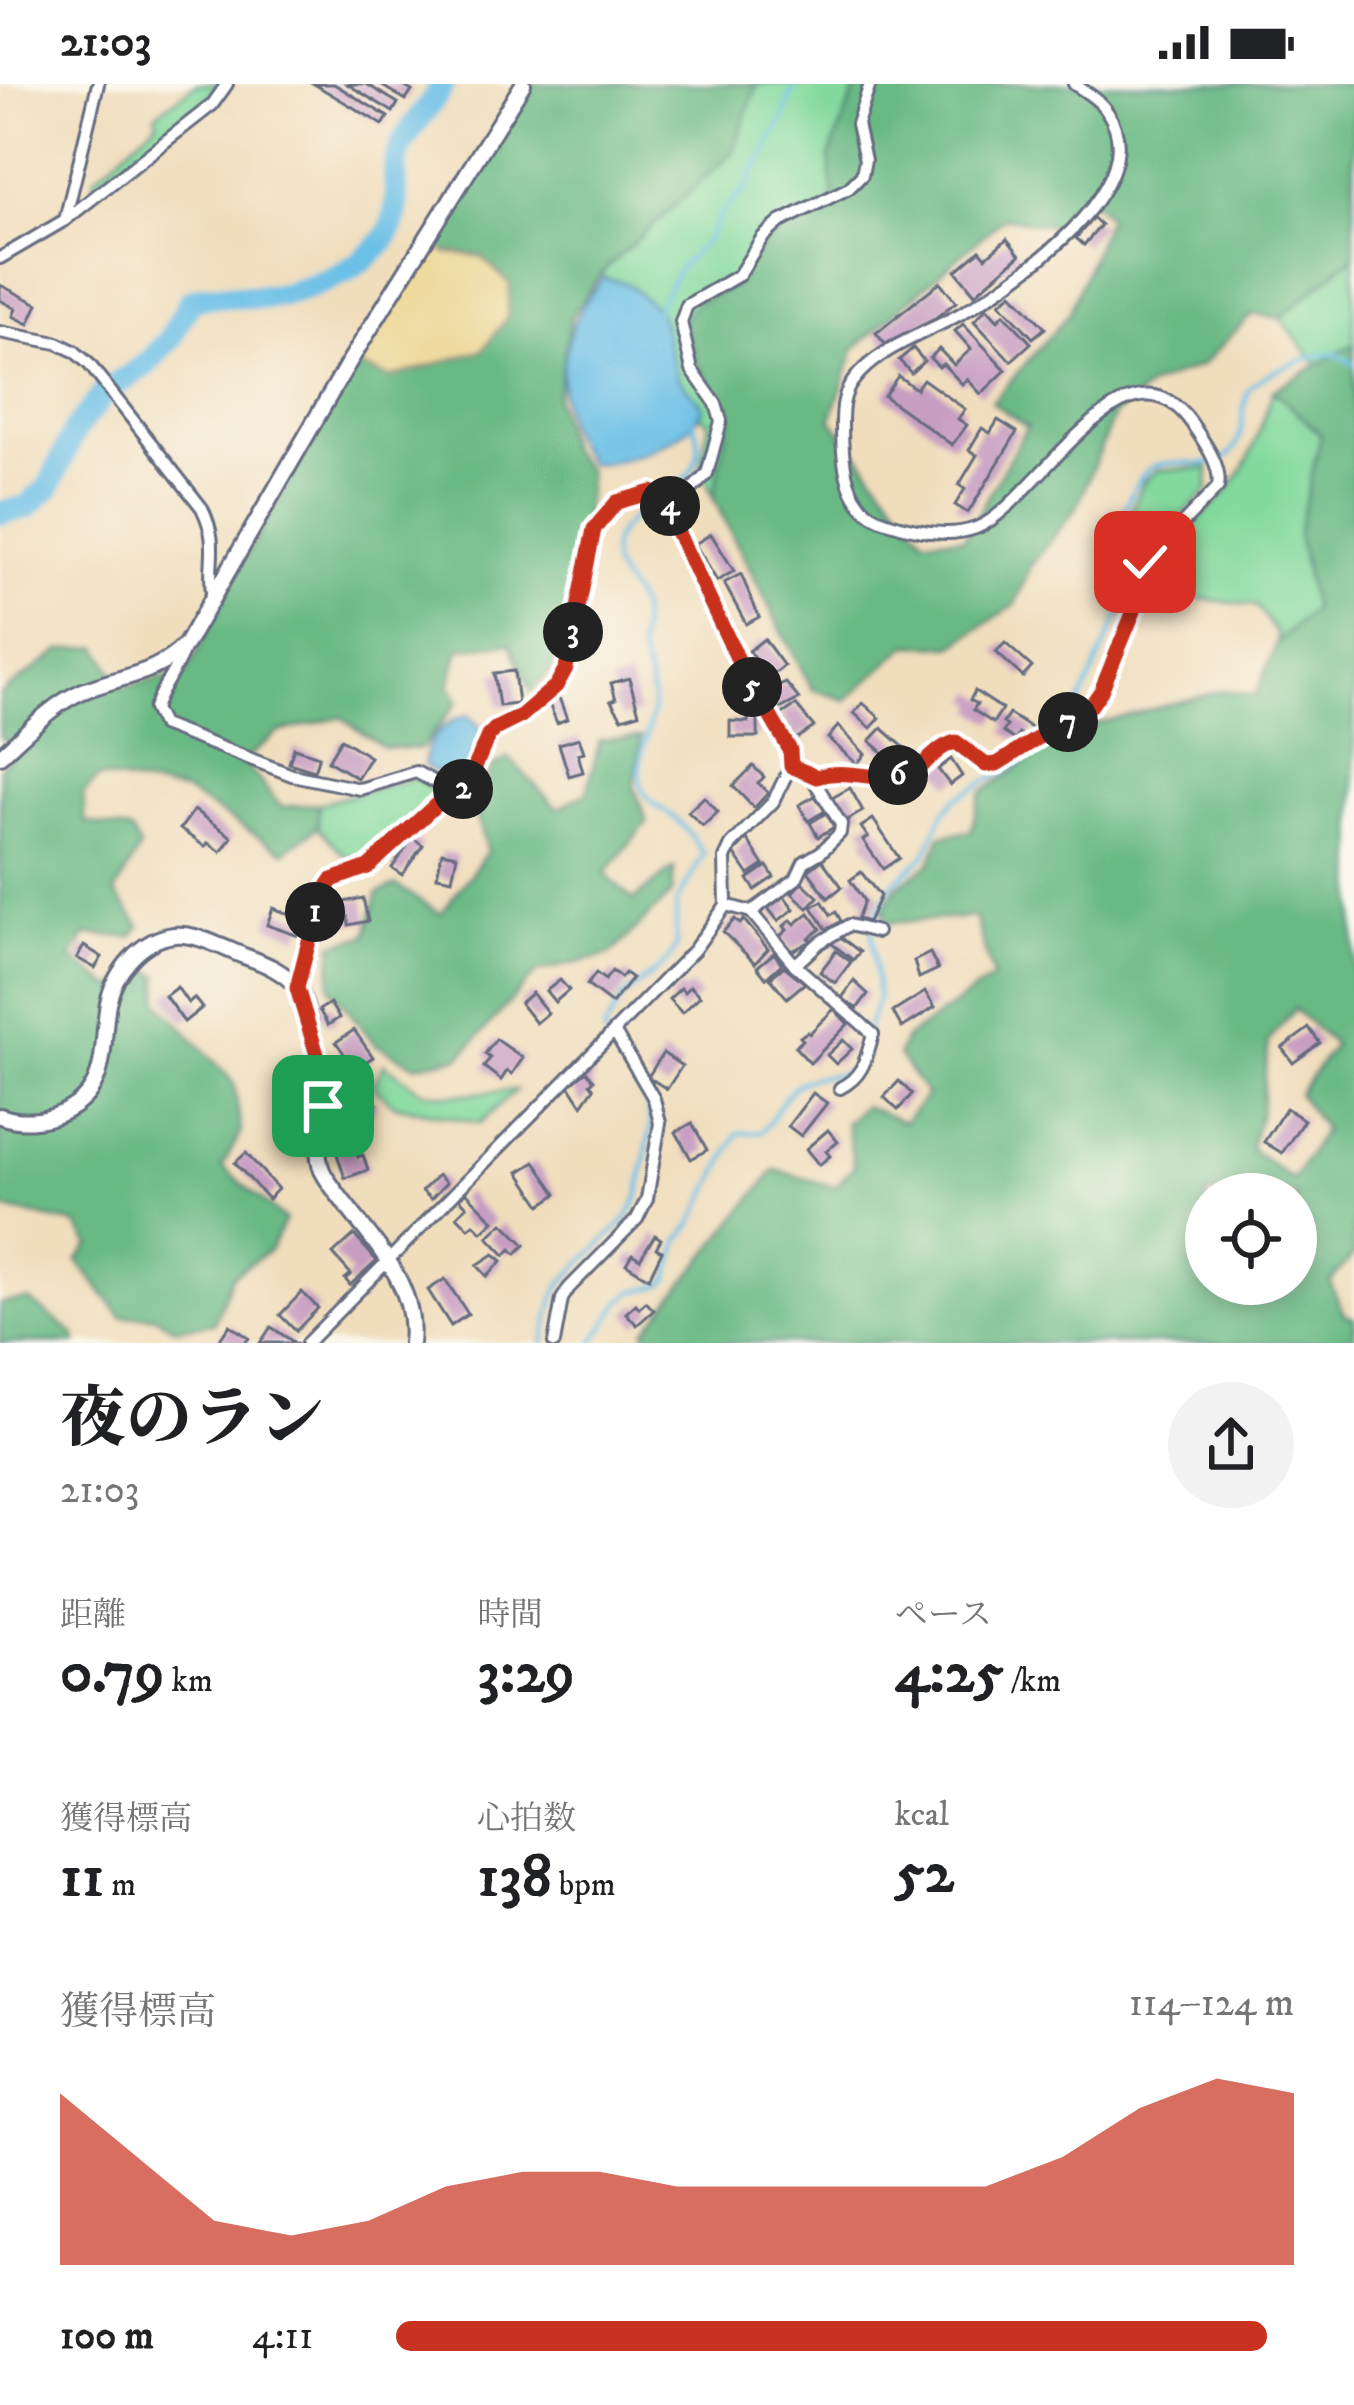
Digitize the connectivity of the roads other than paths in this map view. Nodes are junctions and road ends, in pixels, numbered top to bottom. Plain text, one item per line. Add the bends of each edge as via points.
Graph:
1 (98, 84) edge
2 (227, 84) edge
3 (523, 84) edge
4 (870, 84) edge
5 (1074, 84) edge
6 (65, 220) junction
7 (0, 259) edge
8 (0, 332) edge
9 (667, 502) junction
10 (213, 602) junction
11 (186, 644) junction
12 (1, 754) edge
13 (791, 766) junction
14 (811, 776) junction
15 (451, 791) junction
16 (726, 905) junction
17 (751, 912) junction
18 (872, 930) dead end
19 (795, 965) junction
20 (297, 988) junction
21 (614, 1031) junction
22 (840, 1088) dead end
23 (0, 1116) edge
24 (389, 1261) junction
25 (307, 1343) edge
26 (412, 1343) edge
27 (554, 1343) edge

1 - 6 street
2 - 6 street via 212,105
3 - 10 street via 358,348
4 - 9 street via 857,124 862,175 780,222 739,275 687,304 681,322 692,370 721,421 707,474
5 - 14 street via 1115,128 1119,150 1110,179 1069,233 851,383 842,403 850,491 874,518 907,529 979,527 1009,507 1079,430 1116,404 1145,397 1179,408 1211,456 1218,488 1145,562 1101,691 1081,713 997,764 986,765 956,742 908,774
6 - 7 street
8 - 10 street via 57,343 100,378 202,508 212,529
9 - 13 street
9 - 15 street via 652,492 603,514 566,668 556,686 495,729 467,786
10 - 11 street
11 - 12 street via 150,671 62,703
11 - 15 street via 154,709 161,725 292,775 360,789 416,772
13 - 14 street
13 - 16 street via 773,802 731,844
14 - 17 street via 840,832
15 - 20 street via 368,867 324,889
16 - 17 street
16 - 21 street
17 - 19 street
18 - 19 street via 849,925
19 - 22 street via 867,1030 862,1071
20 - 23 street via 261,962 172,935 134,955 118,974 104,1066 80,1104 33,1121
20 - 24 street via 324,1078 320,1166
21 - 24 street
21 - 27 street via 660,1123 647,1199 638,1219 569,1288
24 - 25 street
24 - 26 street

